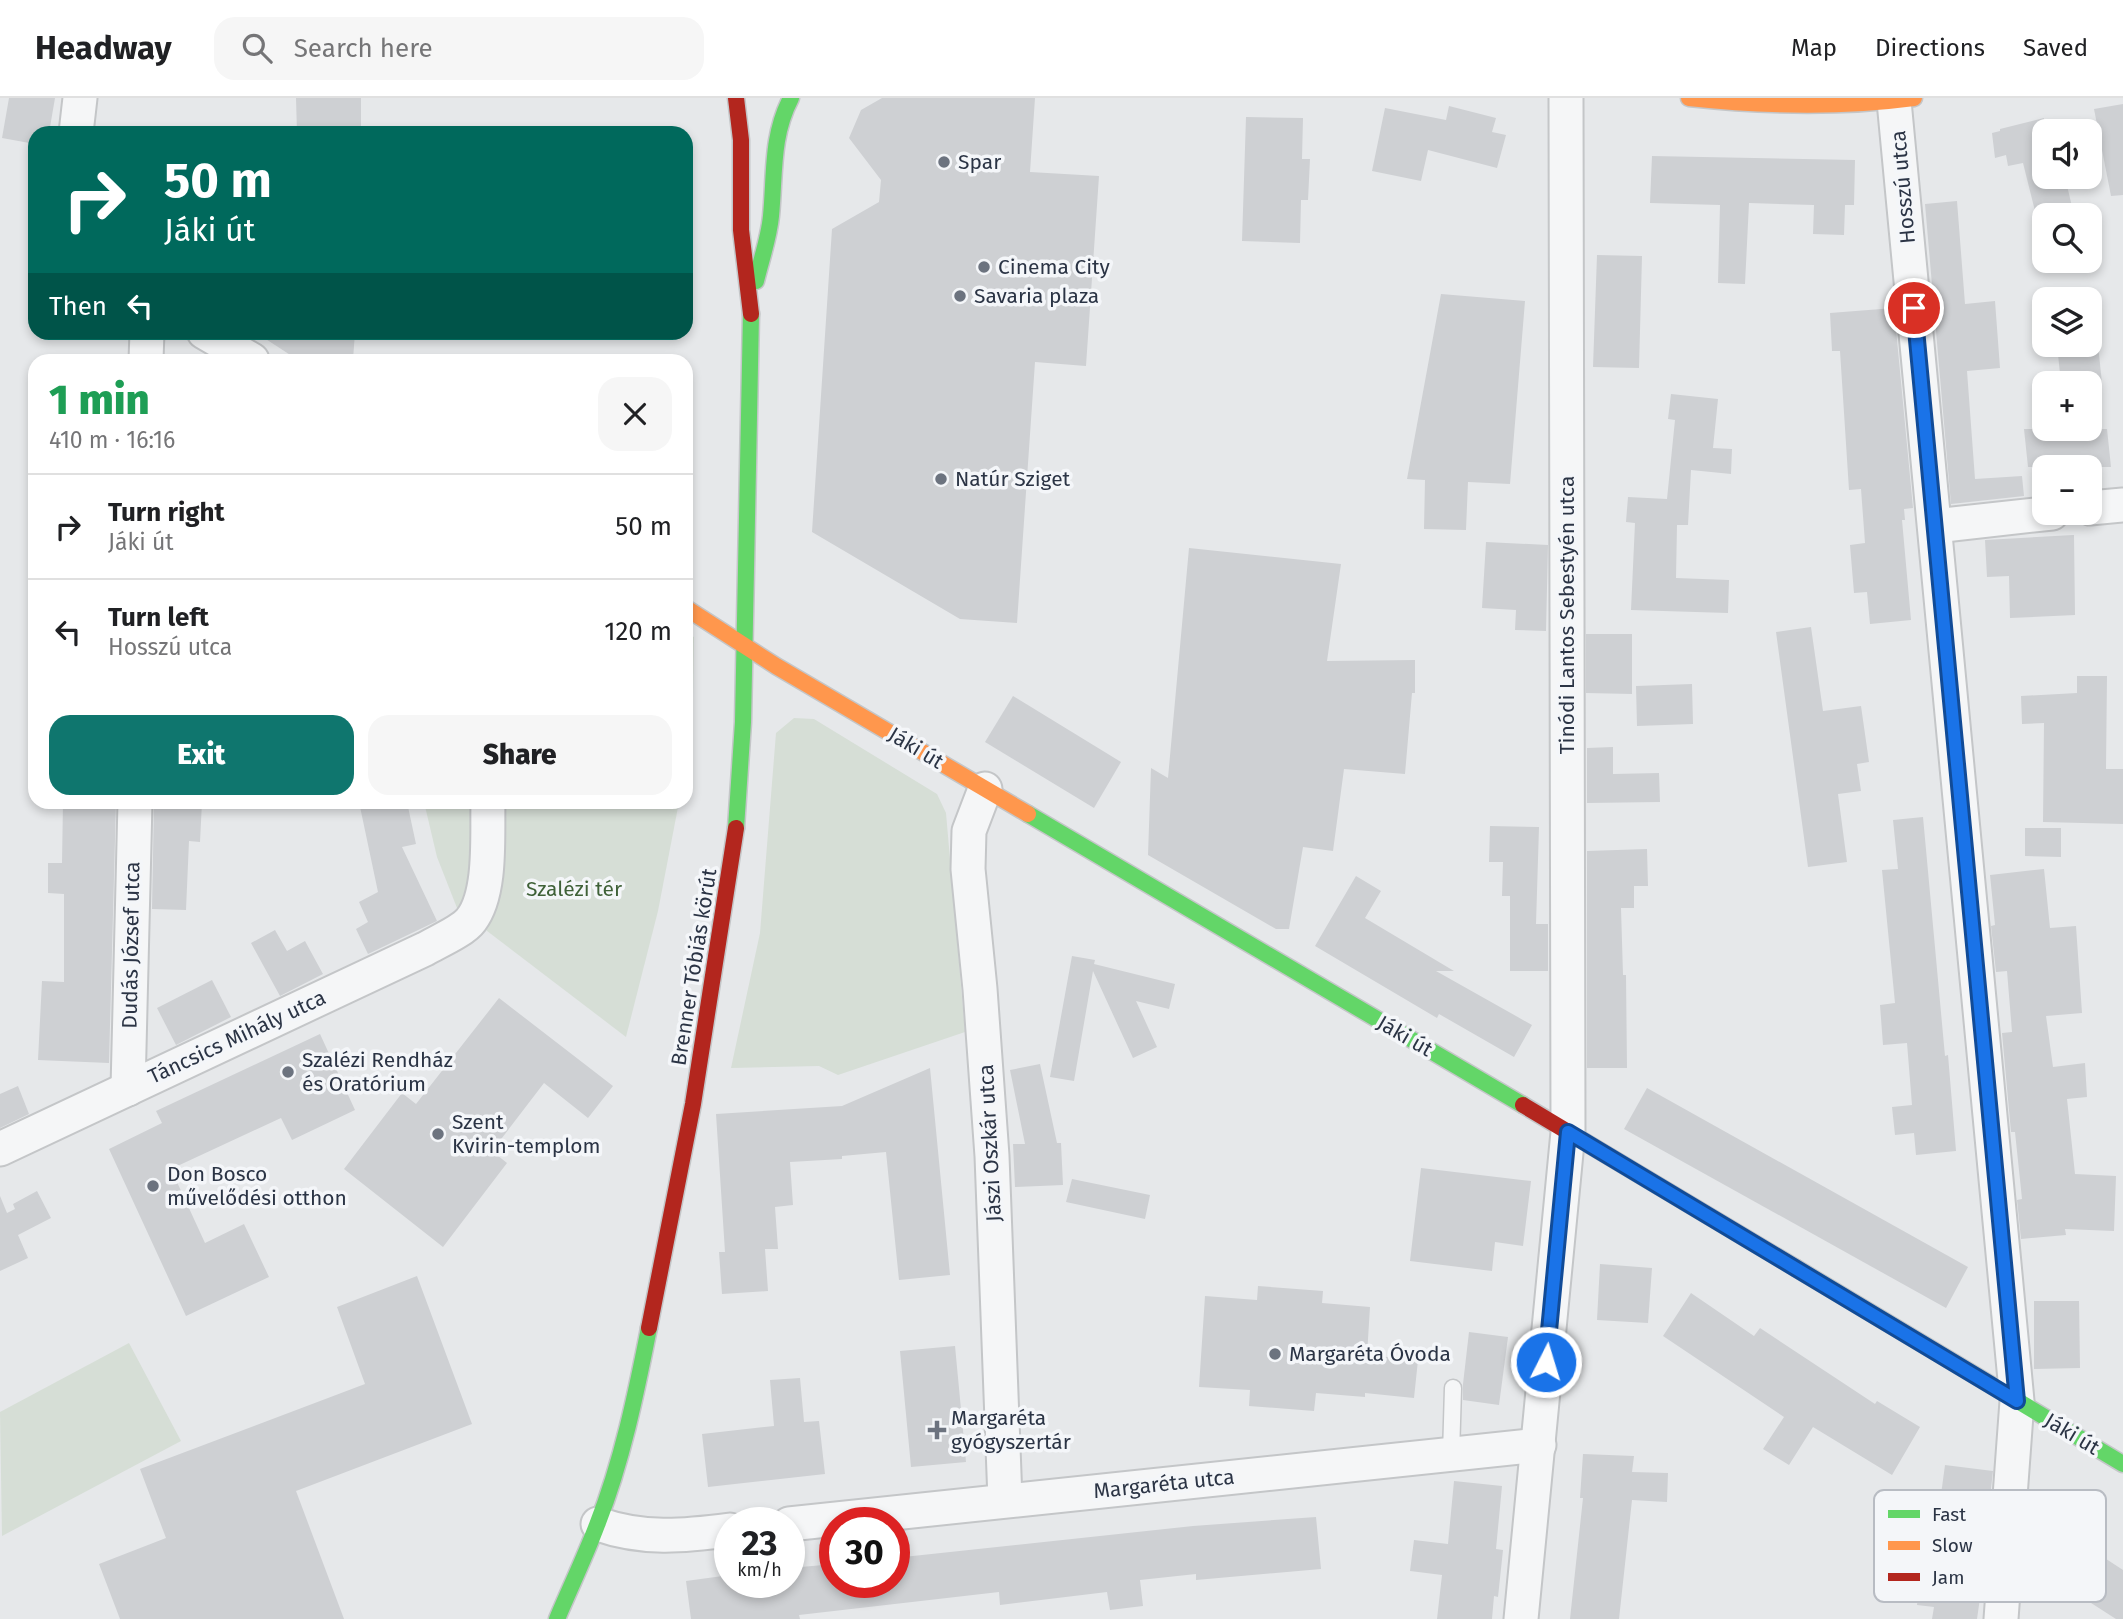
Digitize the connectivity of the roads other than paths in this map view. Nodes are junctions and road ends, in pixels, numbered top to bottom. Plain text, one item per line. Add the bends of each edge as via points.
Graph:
1 (80, 98) edge
2 (736, 98) edge
3 (791, 98) edge
4 (1566, 98) edge
5 (1689, 98) edge
6 (1904, 99) edge
7 (77, 126) edge
8 (751, 303) junction
9 (218, 340) edge
10 (242, 354) edge
11 (2123, 505) edge
12 (2102, 507) edge
13 (2032, 515) edge
14 (1935, 526) junction
15 (693, 612) edge
16 (745, 644) junction
17 (985, 789) junction
18 (135, 809) edge
19 (488, 809) edge
20 (128, 1088) junction
21 (1568, 1132) junction
22 (0, 1150) edge
23 (1453, 1388) dead end
24 (2017, 1401) junction
25 (1539, 1445) junction
26 (1451, 1454) junction
27 (2123, 1464) edge
28 (2010, 1490) edge
29 (1005, 1500) junction
30 (805, 1522) edge
31 (598, 1524) junction
32 (714, 1532) edge
33 (557, 1619) edge
34 (1521, 1619) edge

1 - 7 street
2 - 8 street, Brenner Tóbiás körút via 741,230
3 - 8 street, Brenner Tóbiás körút via 775,145 771,219
4 - 21 street, Tinódi Lantos Sebestyén utca
5 - 6 street via 1816,105
6 - 14 street, Hosszú utca
8 - 16 street, Brenner Tóbiás körút
9 - 10 street
11 - 12 street
13 - 14 street
14 - 24 street, Hosszú utca
15 - 16 street, Jáki út
16 - 17 street, Jáki út
16 - 31 street, Brenner Tóbiás körút via 735,845 710,1003 638,1386
17 - 21 street, Jáki út
17 - 29 street, Jászi Oszkár utca via 969,831 968,869 992,1156
18 - 20 street, Dudás József utca
19 - 20 street, Táncsics Mihály utca via 487,875 471,920 425,949
20 - 22 street, Táncsics Mihály utca
21 - 24 street, Jáki út
21 - 25 street, Tinódi Lantos Sebestyén utca
23 - 26 lane
24 - 27 street, Jáki út
24 - 28 street, Hosszú utca
25 - 26 street, Margaréta utca
25 - 34 street, Tinódi Lantos Sebestyén utca
26 - 29 street, Margaréta utca
29 - 30 street, Margaréta utca
31 - 32 street via 623,1533 674,1536
31 - 33 street, Brenner Tóbiás körút

